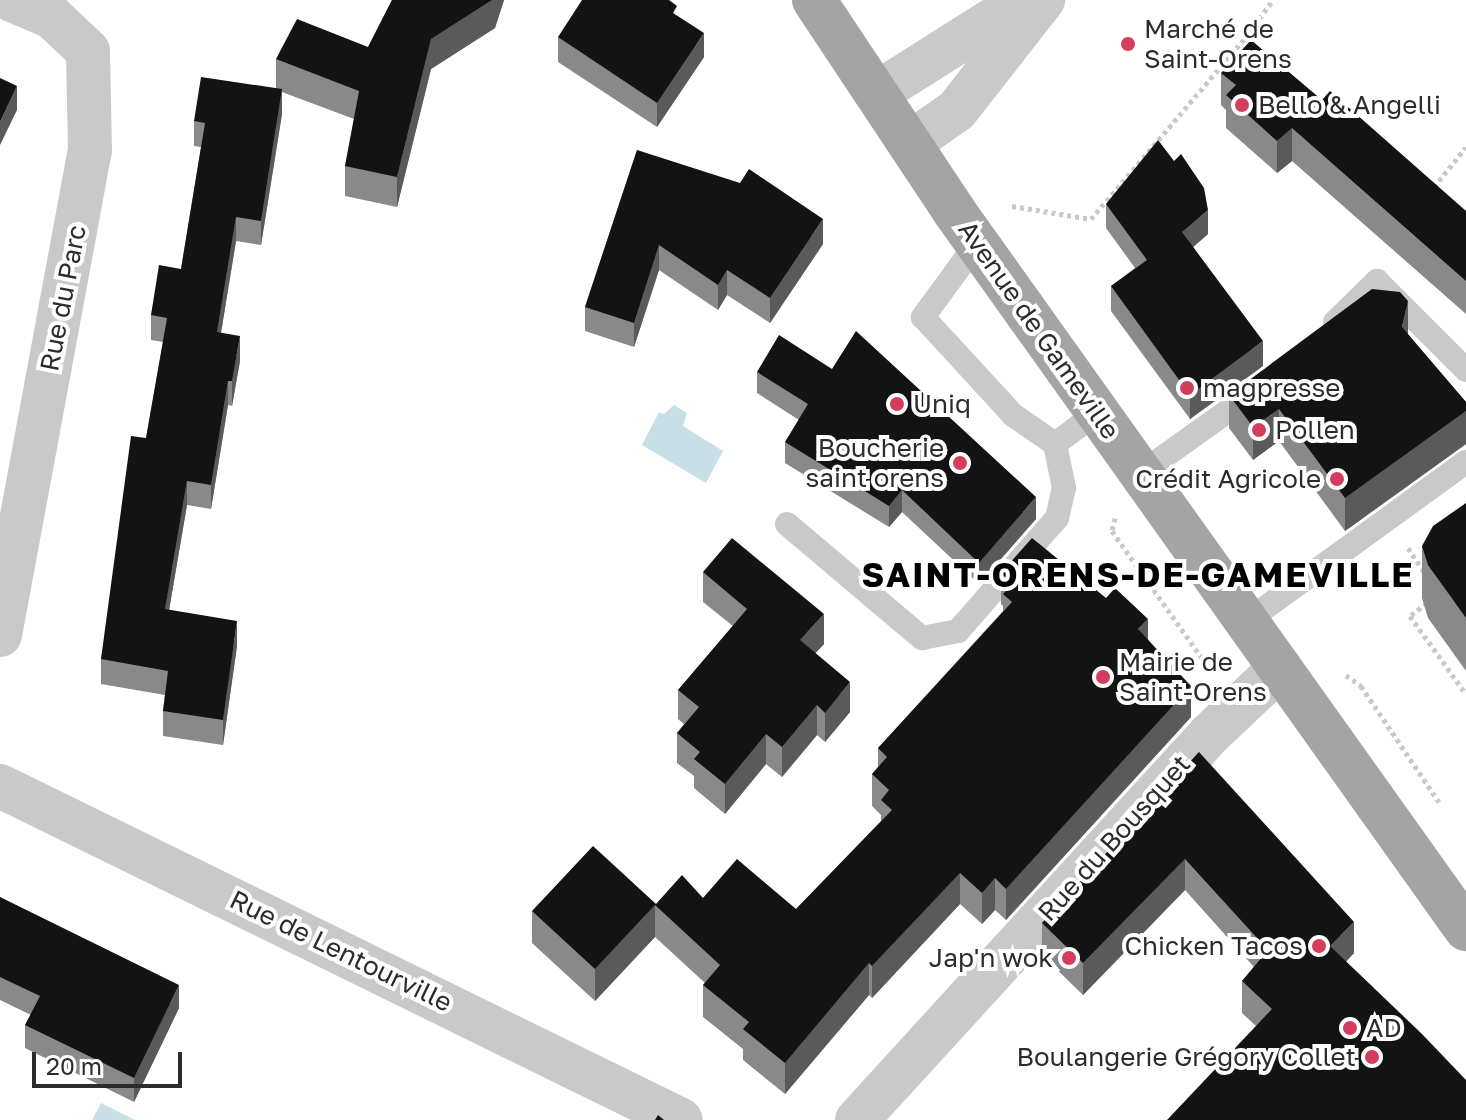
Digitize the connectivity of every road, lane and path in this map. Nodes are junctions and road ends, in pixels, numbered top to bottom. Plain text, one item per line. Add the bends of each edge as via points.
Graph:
1 (12, 0) edge
2 (814, 0) edge
3 (1024, 0) edge
4 (1043, 0) edge
5 (1273, 0) edge
6 (1245, 38) junction
7 (1256, 47) edge
8 (877, 93) junction
9 (910, 143) junction
10 (1466, 147) edge
11 (1419, 181) edge
12 (1431, 191) junction
13 (1443, 201) edge
14 (999, 204) dead end
15 (977, 243) junction
16 (1313, 344) edge
17 (1466, 370) edge
18 (1279, 374) edge
19 (1098, 412) junction
20 (1055, 444) junction
21 (1466, 462) edge
22 (1128, 488) junction
23 (787, 524) dead end
24 (1404, 543) dead end
25 (1431, 580) edge
26 (1430, 600) edge
27 (1247, 621) junction
28 (0, 635) edge
29 (1270, 677) junction
30 (1466, 694) edge
31 (0, 786) edge
32 (1466, 929) edge
33 (681, 1120) edge
34 (857, 1120) edge

1 - 28 street, Rue du Parc via 52,17 88,51 90,150
2 - 8 main road, Avenue de Gameville
3 - 8 street
4 - 9 street via 957,110
5 - 6 path
6 - 7 path
6 - 14 path via 1091,219
8 - 9 main road, Avenue de Gameville
9 - 15 main road, Avenue de Gameville
10 - 12 path
11 - 12 path
12 - 13 path
15 - 19 main road, Avenue de Gameville
15 - 20 lane via 923,317 1013,415
16 - 17 lane via 1377,281
18 - 22 lane
19 - 20 lane
19 - 22 main road, Avenue de Gameville
20 - 23 lane via 1064,488 1057,518 958,631 922,638
21 - 27 lane
22 - 27 main road, Avenue de Gameville
22 - 29 path via 1112,531 1221,685 1239,691
24 - 25 path
26 - 30 path via 1410,616
27 - 29 main road, Avenue de Gameville
29 - 32 main road, Avenue de Gameville
29 - 34 street, Rue du Bousquet via 1209,735
31 - 33 street, Rue de Lentourville

